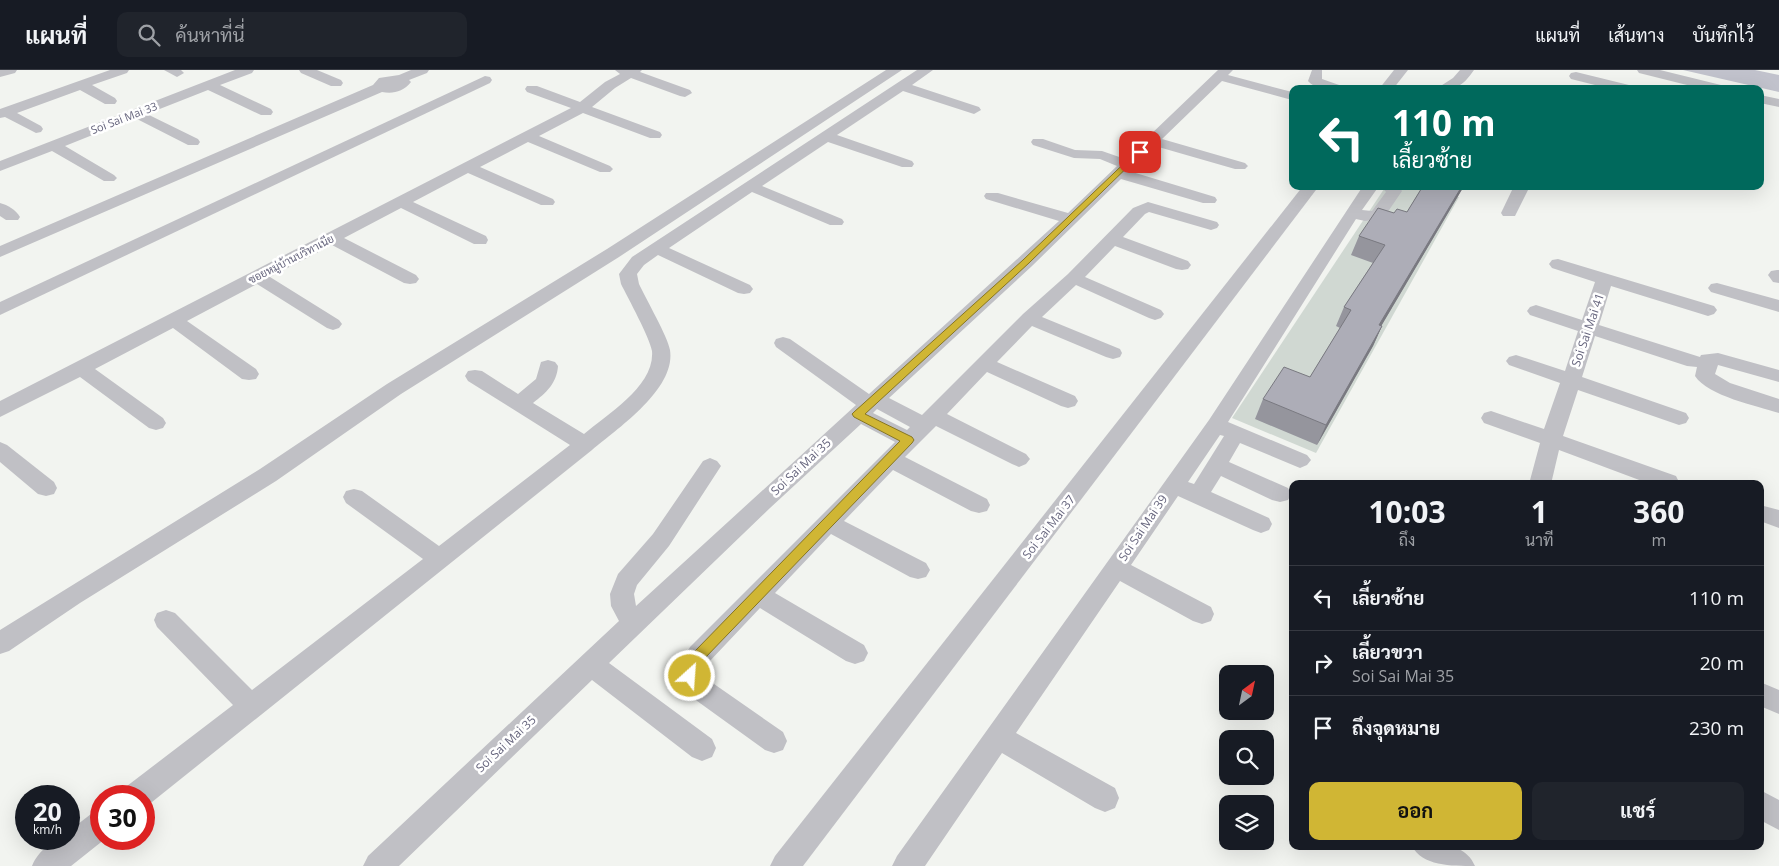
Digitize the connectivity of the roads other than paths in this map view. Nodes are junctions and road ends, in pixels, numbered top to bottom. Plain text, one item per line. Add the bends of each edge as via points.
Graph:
1 (10, 70) edge
2 (122, 70) edge
3 (248, 70) edge
4 (306, 70) edge
5 (422, 70) edge
6 (926, 70) edge
7 (1401, 70) edge
8 (1467, 70) edge
9 (629, 71) edge
10 (1317, 72) dead end
11 (1223, 73) edge
12 (1577, 73) edge
13 (0, 74) edge
14 (1645, 74) edge
15 (897, 78) edge
16 (485, 80) dead end
17 (336, 83) dead end
18 (82, 85) junction
19 (209, 85) junction
20 (1326, 85) edge
21 (1389, 85) edge
22 (1450, 85) edge
23 (1571, 85) edge
24 (1615, 85) edge
25 (1700, 85) edge
26 (532, 89) dead end
27 (685, 93) dead end
28 (1289, 95) edge
29 (1764, 99) edge
30 (110, 100) dead end
31 (1779, 103) edge
32 (582, 108) junction
33 (974, 110) dead end
34 (266, 112) dead end
35 (3, 113) edge
36 (135, 113) junction
37 (36, 129) dead end
38 (655, 135) dead end
39 (527, 136) junction
40 (825, 136) junction
41 (1153, 141) junction
42 (193, 142) dead end
43 (1038, 142) dead end
44 (53, 145) junction
45 (907, 164) dead end
46 (0, 166) edge
47 (1240, 166) dead end
48 (467, 167) junction
49 (605, 169) dead end
50 (1122, 169) junction
51 (109, 178) dead end
52 (752, 186) junction
53 (1308, 190) edge
54 (1368, 190) edge
55 (1393, 190) edge
56 (1520, 190) edge
57 (992, 196) dead end
58 (1209, 200) dead end
59 (401, 202) junction
60 (547, 202) dead end
61 (1352, 212) junction
62 (1509, 213) dead end
63 (1070, 219) junction
64 (836, 222) dead end
65 (1210, 225) dead end
66 (331, 238) junction
67 (1112, 239) junction
68 (480, 240) dead end
69 (656, 248) junction
70 (0, 252) edge
71 (1182, 264) dead end
72 (1558, 264) dead end
73 (258, 276) junction
74 (1074, 278) junction
75 (410, 279) dead end
76 (1605, 279) junction
77 (744, 288) dead end
78 (1717, 288) dead end
79 (1779, 306) edge
80 (0, 309) edge
81 (1708, 310) dead end
82 (1536, 311) dead end
83 (1155, 314) dead end
84 (1029, 318) junction
85 (174, 320) junction
86 (333, 324) dead end
87 (1589, 328) junction
88 (783, 343) dead end
89 (1113, 353) dead end
90 (1516, 361) dead end
91 (1694, 362) dead end
92 (984, 363) junction
93 (548, 366) dead end
94 (81, 368) junction
95 (249, 374) dead end
96 (475, 376) dead end
97 (1779, 376) edge
98 (1571, 380) junction
99 (1068, 401) dead end
100 (518, 404) junction
101 (867, 406) junction
102 (1779, 406) edge
103 (0, 410) edge
104 (1491, 418) dead end
105 (1678, 418) dead end
106 (928, 420) junction
107 (156, 423) dead end
108 (1226, 429) junction
109 (908, 440) junction
110 (1551, 440) junction
111 (585, 445) junction
112 (0, 450) edge
113 (1019, 458) dead end
114 (891, 459) junction
115 (1300, 460) dead end
116 (1216, 465) junction
117 (710, 466) dead end
118 (1541, 480) edge
119 (1662, 480) edge
120 (1173, 484) junction
121 (46, 488) dead end
122 (1280, 494) dead end
123 (1198, 496) junction
124 (354, 498) dead end
125 (979, 505) dead end
126 (1764, 514) edge
127 (1779, 519) edge
128 (829, 523) junction
129 (1261, 524) dead end
130 (440, 559) junction
131 (1116, 568) junction
132 (918, 570) dead end
133 (758, 595) junction
134 (1202, 614) dead end
135 (166, 620) dead end
136 (634, 624) junction
137 (0, 642) edge
138 (855, 653) dead end
139 (590, 664) junction
140 (1764, 696) edge
141 (1779, 702) edge
142 (252, 707) junction
143 (998, 737) junction
144 (774, 741) dead end
145 (702, 748) dead end
146 (151, 785) edge
147 (1105, 798) dead end
148 (1764, 807) edge
149 (1779, 816) edge
150 (90, 833) edge
151 (47, 866) edge
152 (378, 866) edge
153 (785, 866) edge
154 (908, 866) edge

1 - 13 street
2 - 18 street
3 - 19 street, Soi Sai Mai 33
4 - 17 street
5 - 70 street via 401,79 384,81 381,87
6 - 15 street
7 - 21 street
8 - 22 street
9 - 27 street
9 - 32 street, ซอยหมู่บ้านบริทาเนีย
10 - 20 street via 1315,81
11 - 28 street
11 - 41 street, Soi Sai Mai 35
12 - 23 street
12 - 24 street
14 - 25 street
15 - 33 street
15 - 40 street
15 - 137 street via 394,389 268,475
16 - 80 street
18 - 30 street
18 - 35 street
19 - 34 street
19 - 36 street, Soi Sai Mai 33
26 - 32 street
29 - 31 street
32 - 38 street
32 - 39 street, ซอยหมู่บ้านบริทาเนีย
35 - 37 street
36 - 42 street
36 - 44 street, Soi Sai Mai 33
39 - 48 street, ซอยหมู่บ้านบริทาเนีย
39 - 49 street
40 - 45 street
40 - 52 street
41 - 47 street
41 - 50 street, Soi Sai Mai 35
43 - 50 street via 1074,154 1102,155
44 - 46 street, Soi Sai Mai 33
44 - 51 street
48 - 59 street, ซอยหมู่บ้านบริทาเนีย
48 - 60 street
50 - 58 street
50 - 63 street, Soi Sai Mai 35
52 - 64 street
52 - 69 street
53 - 153 street, Soi Sai Mai 37
54 - 61 street, Soi Sai Mai 39
55 - 61 street via 1378,216
56 - 62 street
57 - 63 street
59 - 66 street, ซอยหมู่บ้านบริทาเนีย
59 - 68 street
61 - 108 street, Soi Sai Mai 39
63 - 101 street, Soi Sai Mai 35
65 - 67 street via 1148,207 1139,211
66 - 73 street, ซอยหมู่บ้านบริทาเนีย
66 - 75 street
67 - 71 street
67 - 74 street
69 - 77 street
69 - 111 street via 638,261 628,274 661,349 661,364 646,392
72 - 76 street
73 - 85 street, ซอยหมู่บ้านบริทาเนีย
73 - 86 street
74 - 83 street
74 - 84 street
76 - 81 street, Soi Sai Mai 41
76 - 87 street, Soi Sai Mai 41
78 - 79 street
82 - 87 street
84 - 89 street
84 - 92 street
85 - 94 street, ซอยหมู่บ้านบริทาเนีย
85 - 95 street
87 - 91 street
87 - 98 street, Soi Sai Mai 41
88 - 101 street
90 - 98 street
92 - 99 street
92 - 106 street
93 - 100 street via 544,383
94 - 103 street, ซอยหมู่บ้านบริทาเนีย
94 - 107 street
96 - 100 street
97 - 102 street via 1718,359 1708,359 1705,376 1722,388
98 - 105 street
98 - 110 street, Soi Sai Mai 41
100 - 111 street
101 - 106 street
101 - 109 street
101 - 136 street, Soi Sai Mai 35
104 - 110 street
106 - 109 street
106 - 113 street
108 - 115 street
108 - 116 street
108 - 120 street, Soi Sai Mai 39
109 - 114 street
110 - 118 street, Soi Sai Mai 41
110 - 119 street
111 - 130 street
112 - 121 street
114 - 125 street
114 - 128 street
116 - 122 street
116 - 123 street
117 - 136 street via 661,540 626,581 623,606
120 - 123 street
120 - 131 street, Soi Sai Mai 39
123 - 129 street
124 - 130 street
126 - 127 street
128 - 132 street
128 - 133 street
130 - 142 street
131 - 134 street
131 - 143 street, Soi Sai Mai 39
133 - 138 street
133 - 144 street via 700,655 690,676 703,692
135 - 142 street
136 - 139 street, Soi Sai Mai 35
139 - 145 street
139 - 152 street, Soi Sai Mai 35
140 - 141 street
142 - 146 street
143 - 147 street
143 - 154 street, Soi Sai Mai 39
148 - 149 street
150 - 151 street

